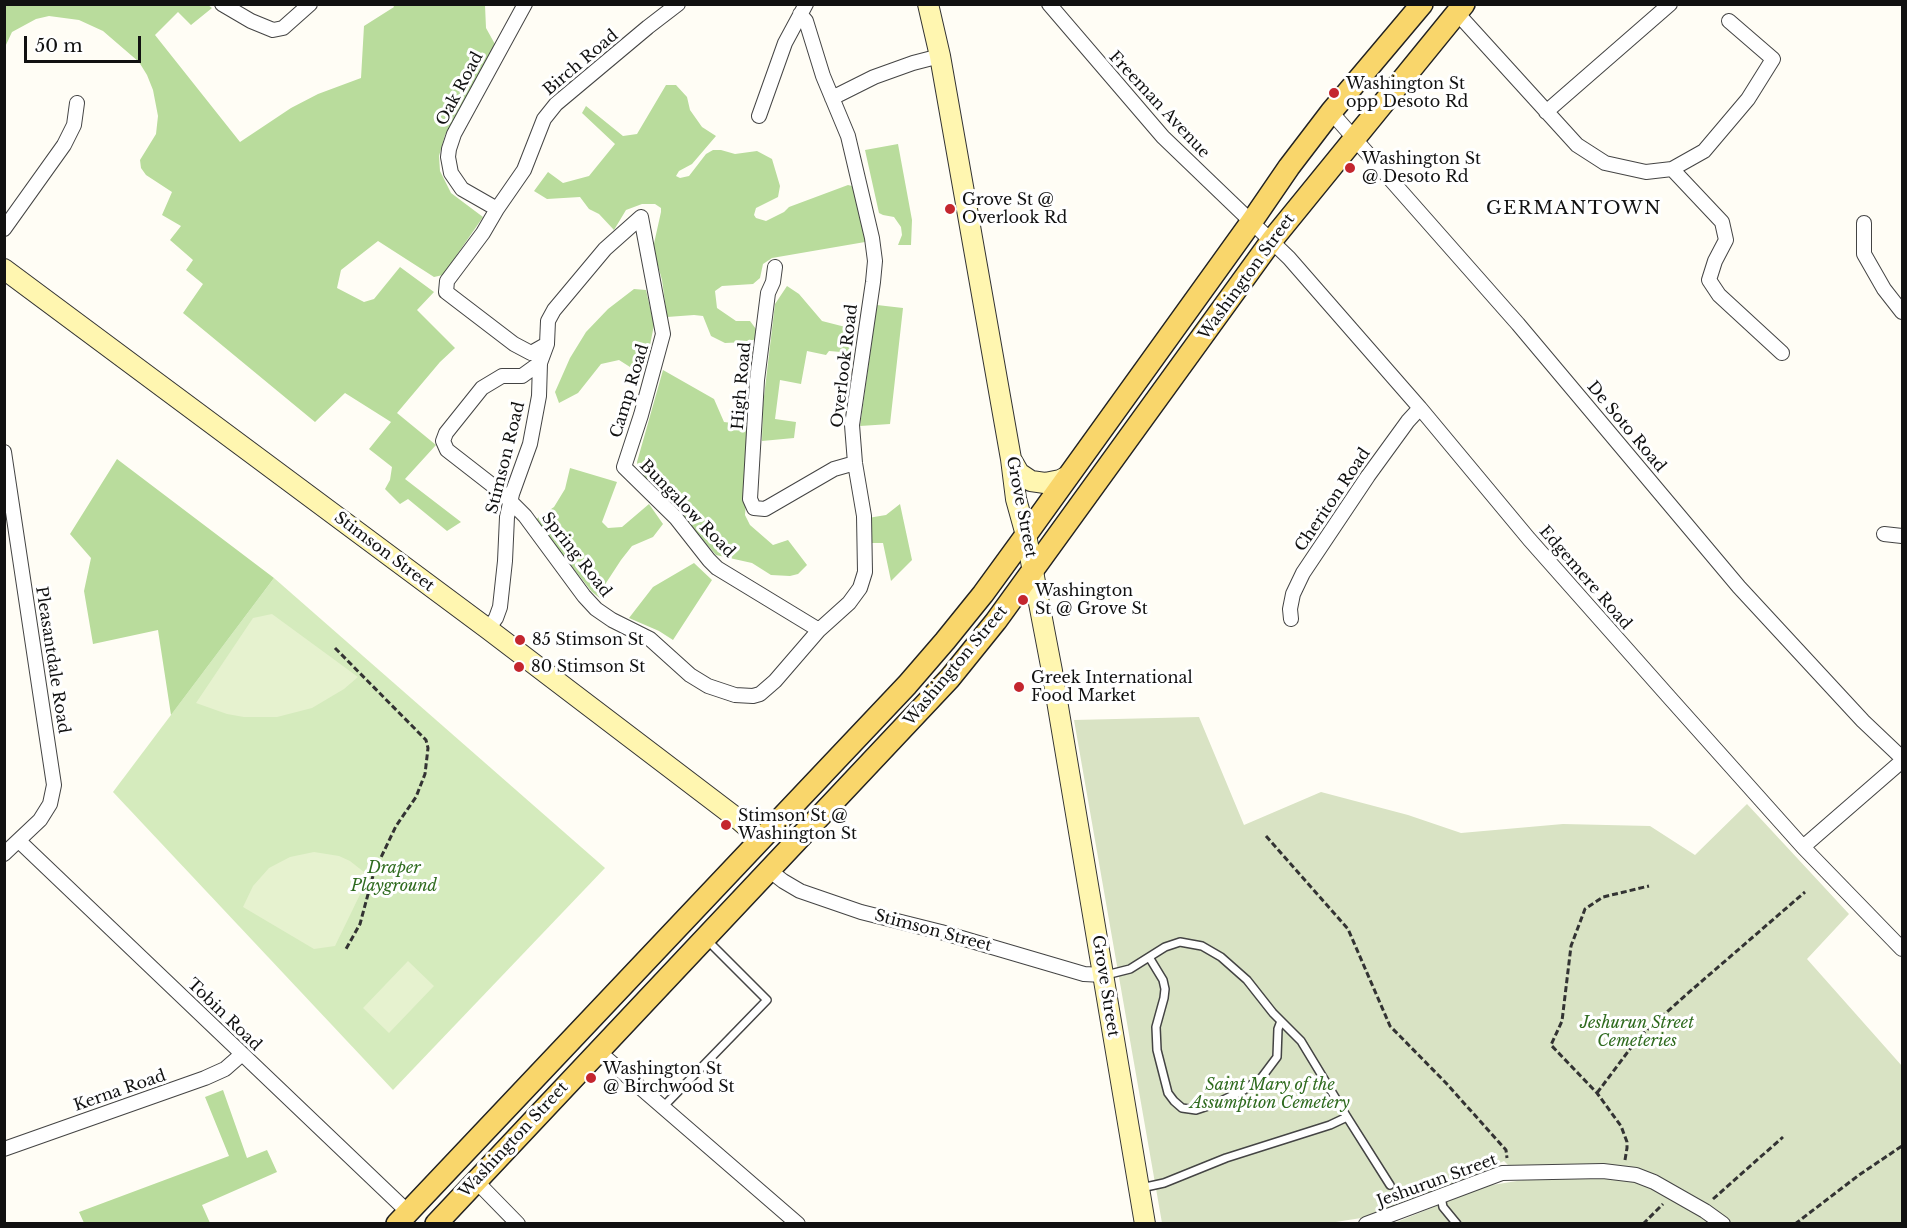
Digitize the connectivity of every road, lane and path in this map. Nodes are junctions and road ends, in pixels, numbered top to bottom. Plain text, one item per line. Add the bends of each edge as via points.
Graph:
1 (222, 4) edge
2 (525, 4) edge
3 (678, 4) edge
4 (928, 4) edge
5 (1049, 4) edge
6 (1422, 4) edge
7 (1670, 4) edge
8 (309, 5) edge
9 (803, 9) edge
10 (1460, 9) edge
11 (1729, 21) dead end
12 (940, 56) junction
13 (832, 98) junction
14 (77, 103) dead end
15 (1331, 112) junction
16 (1546, 112) junction
17 (759, 116) dead end
18 (1355, 139) junction
19 (1672, 169) junction
20 (497, 209) junction
21 (641, 217) joint
22 (1252, 221) junction
23 (1864, 223) dead end
24 (4, 229) edge
25 (1272, 240) junction
26 (775, 267) dead end
27 (4, 269) edge
28 (1902, 312) edge
29 (547, 344) junction
30 (1782, 353) dead end
31 (540, 363) junction
32 (1420, 408) junction
33 (4, 452) edge
34 (1011, 459) junction
35 (855, 463) junction
36 (624, 467) joint
37 (1068, 476) junction
38 (510, 500) junction
39 (1884, 534) dead end
40 (1026, 535) junction
41 (1902, 536) edge
42 (1033, 570) junction
43 (1291, 619) dead end
44 (488, 630) junction
45 (819, 630) junction
46 (335, 648) dead end
47 (760, 694) joint
48 (1902, 760) edge
49 (1266, 836) dead end
50 (19, 841) junction
51 (754, 845) junction
52 (1803, 847) junction
53 (4, 854) edge
54 (775, 864) junction
55 (1649, 886) dead end
56 (1804, 892) dead end
57 (705, 938) junction
58 (1902, 949) edge
59 (346, 950) dead end
60 (1149, 957) junction
61 (1103, 975) junction
62 (597, 1012) junction
63 (1281, 1021) junction
64 (598, 1051) junction
65 (241, 1055) junction
66 (1597, 1093) junction
67 (663, 1107) junction
68 (1347, 1117) junction
69 (1783, 1137) dead end
70 (1902, 1146) edge
71 (4, 1149) edge
72 (456, 1161) junction
73 (1510, 1172) junction
74 (1619, 1172) junction
75 (476, 1181) junction
76 (1390, 1185) dead end
77 (1139, 1188) junction
78 (1671, 1192) junction
79 (1441, 1197) junction
80 (1705, 1210) junction
81 (402, 1218) edge
82 (436, 1224) edge
83 (519, 1224) edge
84 (798, 1224) edge
85 (1144, 1224) edge
86 (1366, 1224) edge
87 (1457, 1224) edge
88 (1643, 1224) edge
89 (1723, 1224) edge
90 (1795, 1224) edge

1 - 8 street via 269,30 284,28
2 - 20 street, Oak Road via 449,149 451,173 462,189
3 - 20 street, Birch Road via 556,104 544,119 524,170
4 - 12 main road, Grove Street
5 - 22 street, Freeman Avenue via 1163,137
6 - 15 main road, Washington Street
7 - 16 street
9 - 13 street, Overlook Road
9 - 17 street via 780,55
10 - 16 street
10 - 18 main road, Washington Street
11 - 19 street via 1773,59 1748,99 1704,152
12 - 13 street via 874,77
12 - 34 main road, Grove Street
13 - 35 street, Overlook Road via 848,136 875,261 853,414
14 - 24 street via 74,126 64,145
15 - 18 street, De Soto Road
15 - 22 main road, Washington Street
16 - 19 street via 1577,146 1605,163 1646,172
18 - 25 main road, Washington Street
18 - 48 street, De Soto Road via 1518,324 1739,587
19 - 30 street via 1722,222 1726,240 1709,280 1719,295
20 - 29 street, Birch Road via 447,281 446,292 531,353
21 - 29 street, Stimson Road via 605,249 554,310 548,321
21 - 36 street, Camp Road via 663,334
22 - 25 street, Edgemere Road
22 - 37 main road, Washington Street
23 - 28 street via 1864,255
25 - 32 street, Edgemere Road
25 - 42 main road, Washington Street
26 - 35 street, High Road via 757,380 750,499 754,508 765,509 834,469
27 - 44 main road, Stimson Street
29 - 31 street, Stimson Road
31 - 38 street, Stimson Road via 539,396 530,444
31 - 38 street, Spring Road via 522,376 502,376 482,388 443,441 447,450
32 - 43 street, Cheriton Road via 1368,476 1303,573 1293,594
32 - 52 street, Edgemere Road via 1529,539
33 - 50 street, Pleasantdale Road via 54,785 46,812
34 - 37 main road via 1019,473 1030,481 1045,483
34 - 40 main road, Grove Street
35 - 45 street, Overlook Road via 864,516 865,572 849,603
36 - 45 street, Bungalow Road via 683,526 717,568
37 - 40 main road, Washington Street
38 - 44 street, Stimson Road via 500,608
38 - 47 street, Spring Road via 584,596 604,615 650,639 697,680 735,695
39 - 41 street
40 - 42 main road, Grove Street
40 - 51 main road, Washington Street via 927,662
42 - 54 main road, Washington Street via 950,678
42 - 61 main road, Grove Street
44 - 51 main road, Stimson Street via 739,820
45 - 47 street, Overlook Road
46 - 59 path via 426,740 428,748 425,774 416,797 396,826 375,872 360,924
48 - 52 street
49 - 73 path via 1348,929 1390,1026 1506,1150
50 - 53 street, Pleasantdale Road
50 - 65 street, Tobin Road
51 - 54 main road
51 - 62 main road, Washington Street
52 - 58 street, Edgemere Road
54 - 57 main road, Washington Street
54 - 61 street, Stimson Street via 776,877 800,891 861,912 1084,974
55 - 66 path via 1603,897 1585,909 1571,946 1562,1021 1551,1045
56 - 66 path via 1639,1037
57 - 64 main road, Washington Street
57 - 67 lane via 767,1000
60 - 61 lane via 1130,969
60 - 63 lane via 1180,942 1207,948 1247,980
60 - 63 lane via 1165,989 1156,1027 1157,1050 1168,1093 1182,1108 1191,1110 1217,1103 1262,1077 1276,1057
61 - 77 main road, Grove Street
62 - 64 main road via 590,1033
62 - 72 main road, Washington Street
63 - 68 lane via 1306,1048
64 - 67 street
64 - 75 main road, Washington Street
65 - 71 street, Kerna Road via 225,1069 205,1078
65 - 81 street, Tobin Road
66 - 74 path via 1621,1126 1627,1142
67 - 84 street
68 - 76 lane
68 - 77 lane via 1164,1183
69 - 80 path
70 - 90 path
72 - 75 main road
72 - 81 main road, Washington Street
73 - 74 street, Jeshurun Street
73 - 79 street, Jeshurun Street
74 - 78 street, Jeshurun Street via 1645,1178
75 - 82 main road, Washington Street
75 - 83 street
77 - 85 main road, Grove Street
78 - 80 street, Jeshurun Street
78 - 88 path
79 - 86 street, Jeshurun Street
79 - 87 lane via 1443,1207
80 - 89 street, Jeshurun Street

